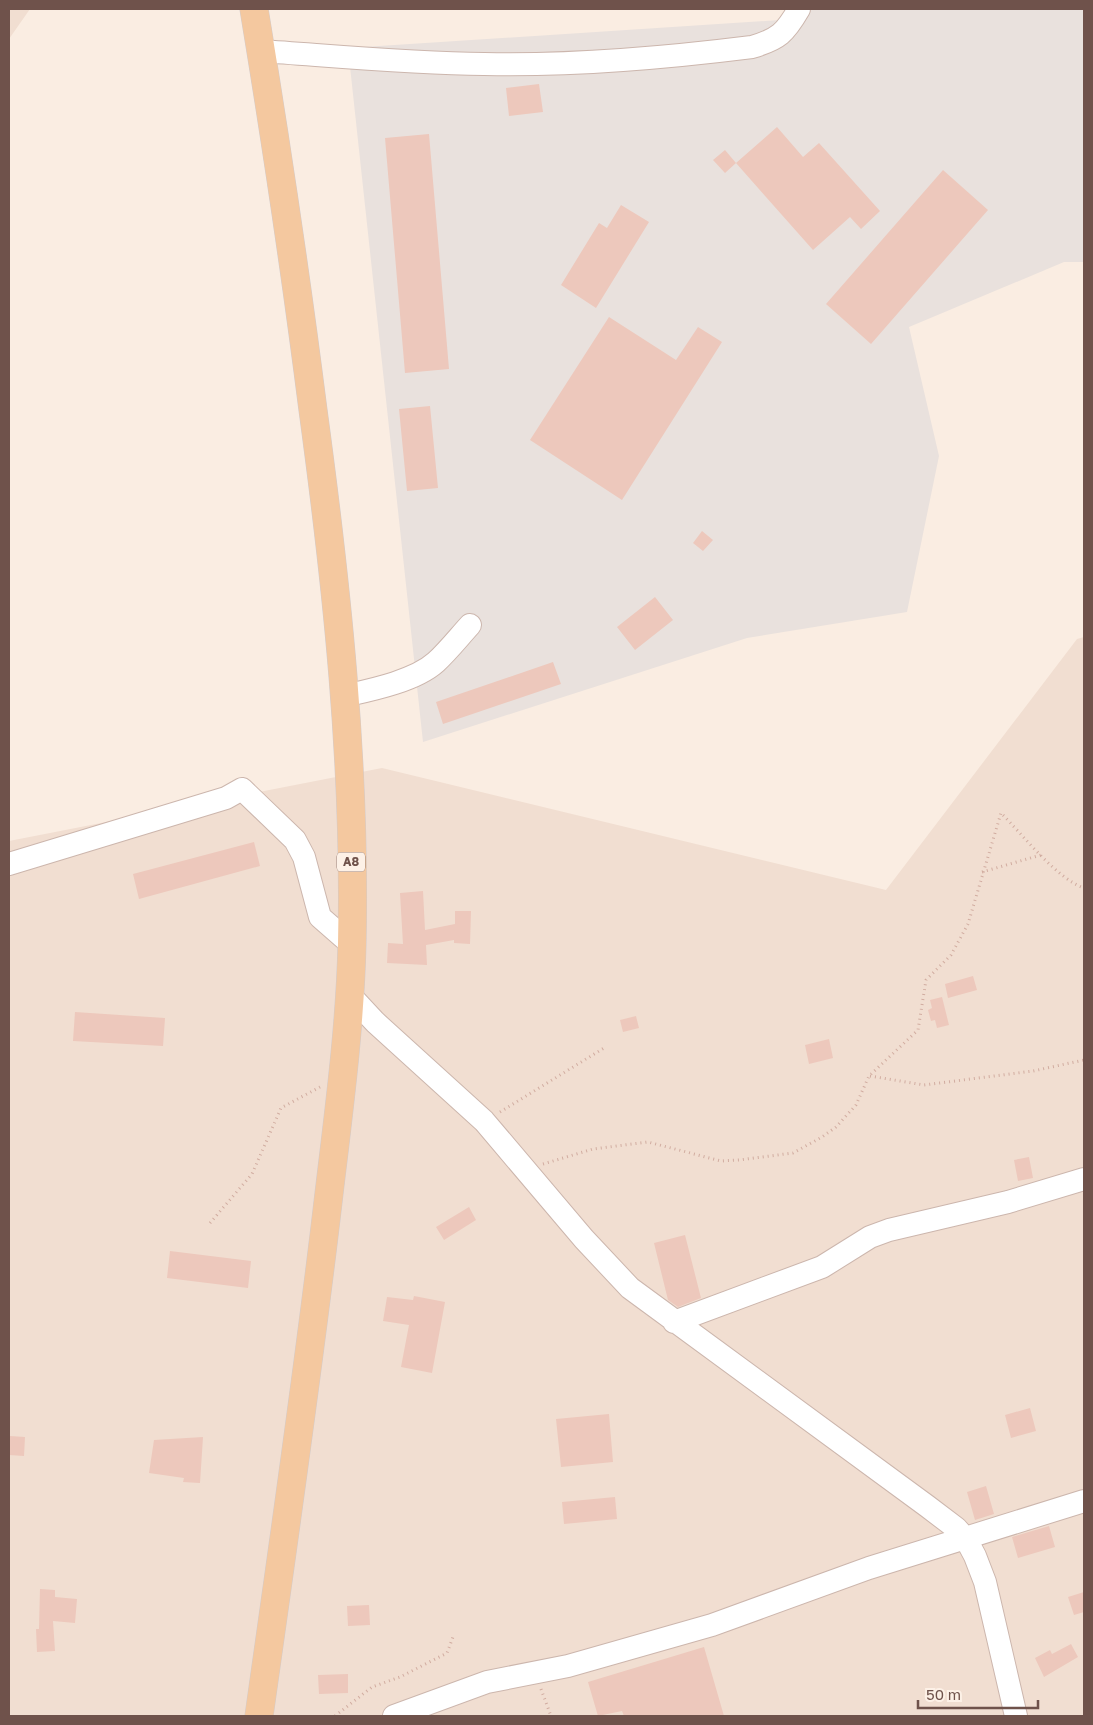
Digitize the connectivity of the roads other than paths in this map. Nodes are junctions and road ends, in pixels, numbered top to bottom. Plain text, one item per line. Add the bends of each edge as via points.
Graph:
1 (254, 9) edge
2 (799, 9) edge
3 (261, 51) junction
4 (470, 624) dead end
5 (344, 696) junction
6 (9, 864) edge
7 (352, 945) junction
8 (348, 993) junction
9 (1084, 1179) edge
10 (674, 1322) junction
11 (1084, 1501) edge
12 (966, 1539) junction
13 (259, 1716) edge
14 (394, 1716) edge
15 (1016, 1716) edge

1 - 3 main road, A8
2 - 3 street via 781,35 752,47 605,60 460,64
3 - 5 main road, A8 via 334,561
4 - 5 street via 435,663 425,669 380,688
5 - 7 main road, A8
6 - 7 street via 226,798 242,789 295,840 304,857 320,917
7 - 8 main road, A8
8 - 10 street via 375,1022 484,1121 584,1240 630,1288
8 - 13 main road, A8 via 342,1074 311,1342
9 - 10 street via 1008,1202 889,1230 870,1237 822,1266
10 - 12 street via 927,1506
11 - 12 street
12 - 14 street via 870,1568 685,1634 568,1666 487,1682
12 - 15 street via 986,1582

